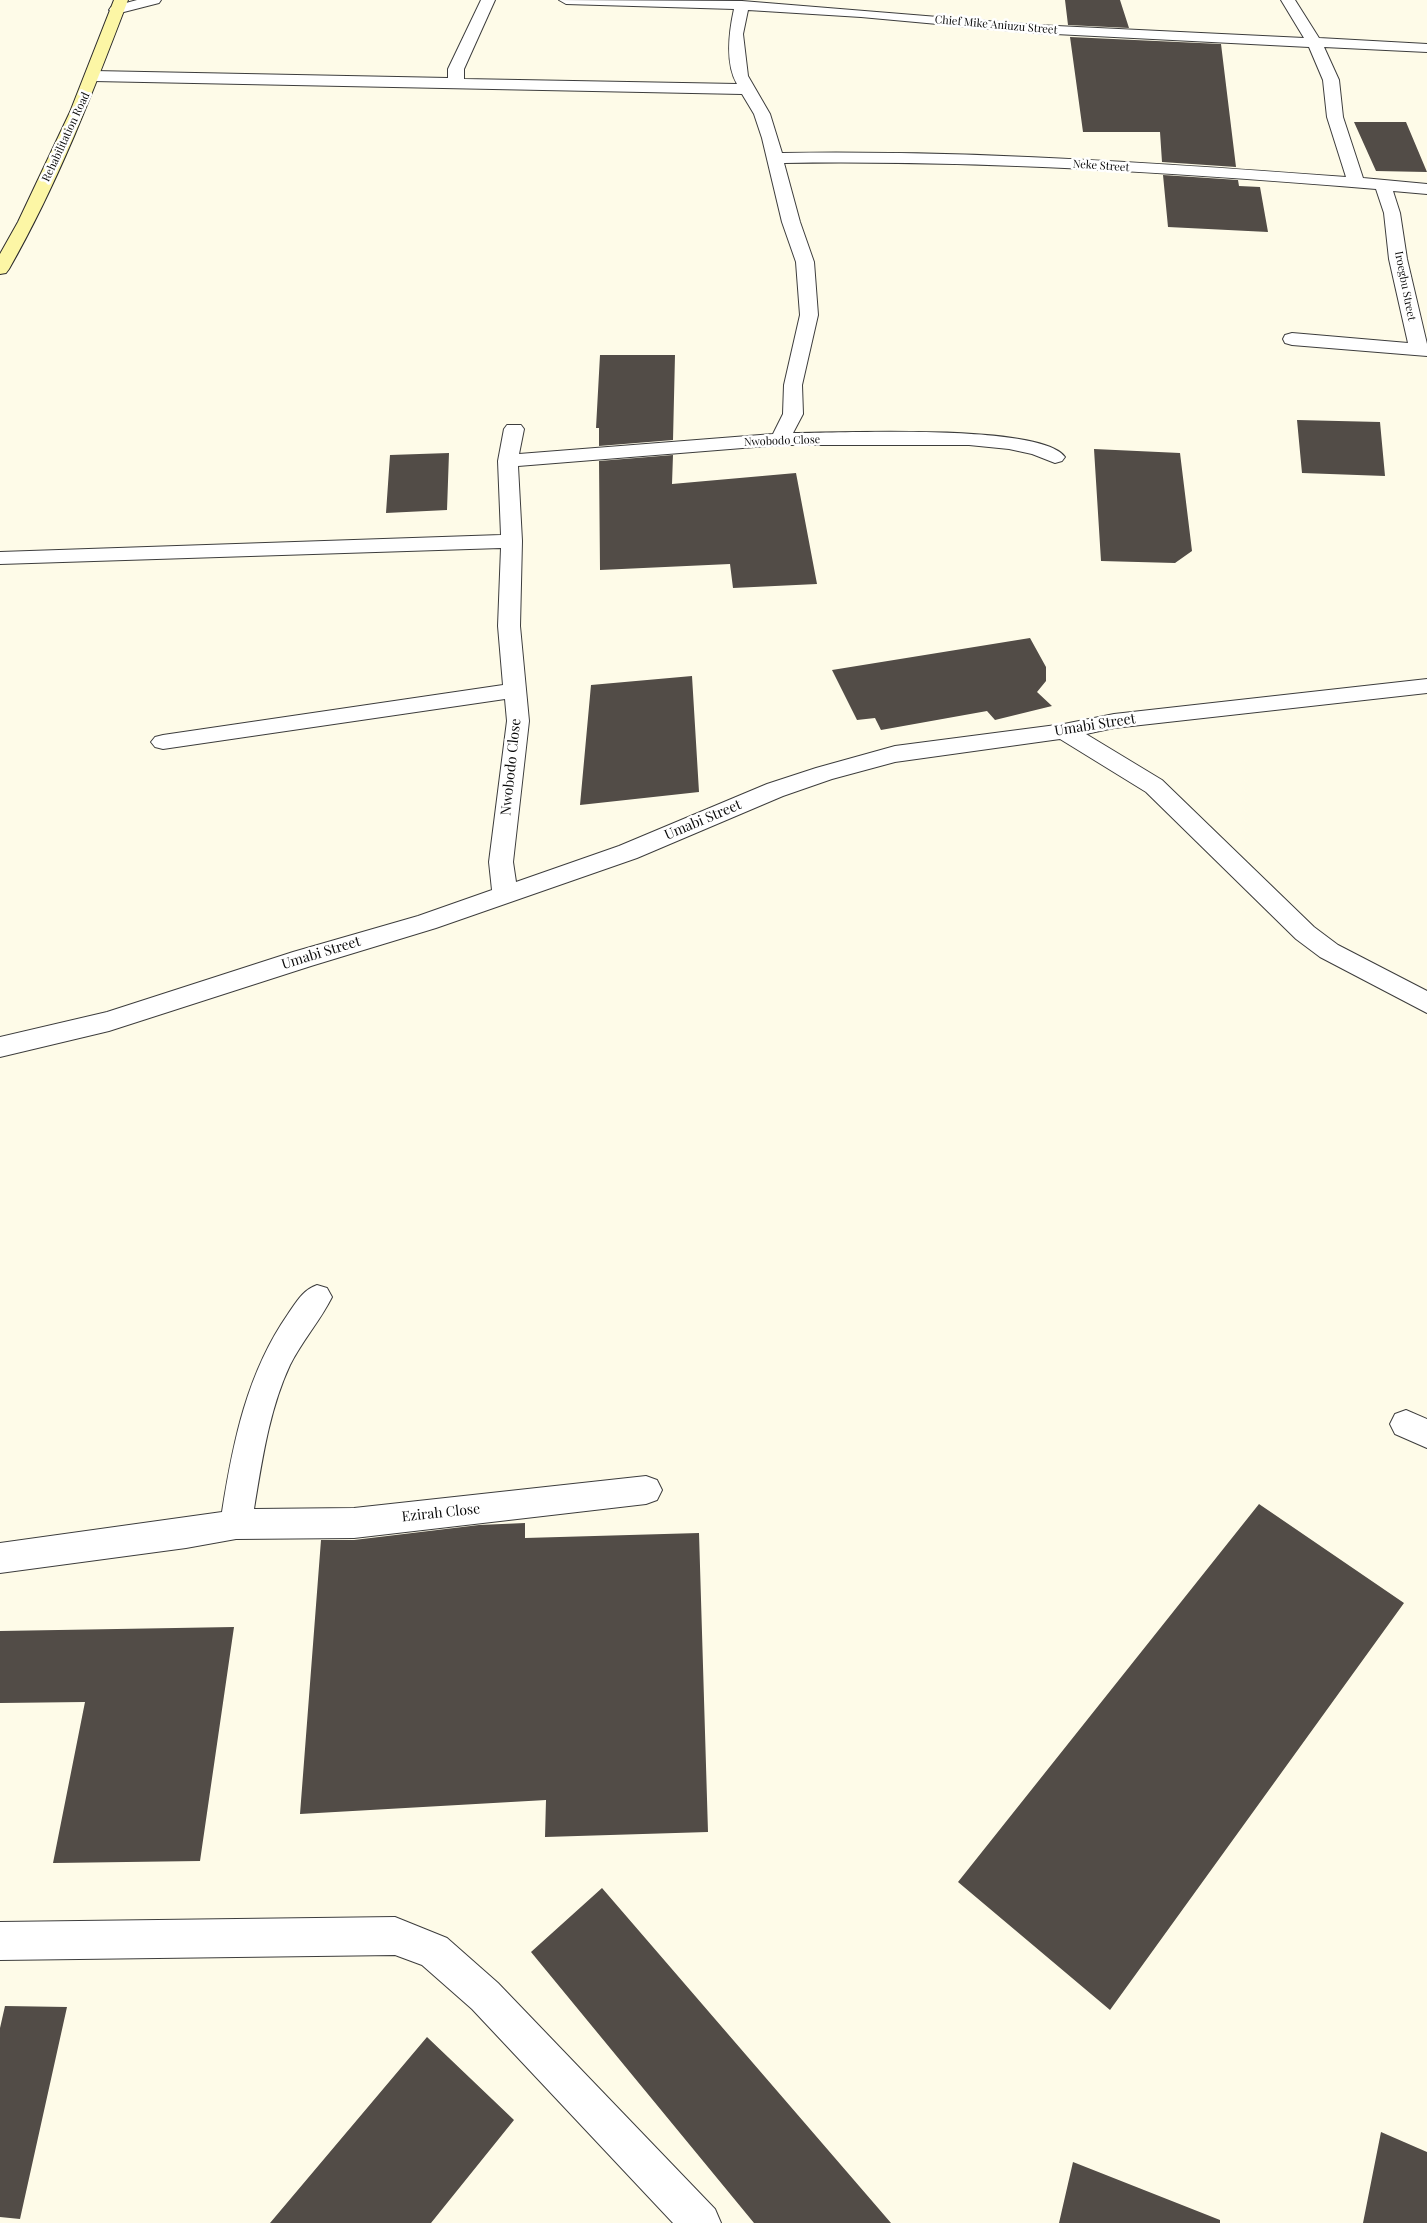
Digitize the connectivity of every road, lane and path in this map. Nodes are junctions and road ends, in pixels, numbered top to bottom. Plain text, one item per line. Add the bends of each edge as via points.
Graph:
1 (154, 0) edge
2 (488, 0) edge
3 (566, 0) edge
4 (1288, 0) edge
5 (119, 5) edge
6 (742, 5) junction
7 (1315, 43) junction
8 (1427, 48) edge
9 (94, 76) junction
10 (456, 81) junction
11 (748, 89) junction
12 (774, 158) junction
13 (1356, 183) junction
14 (1383, 185) junction
15 (1427, 189) edge
16 (0, 269) edge
17 (1292, 339) dead end
18 (1423, 349) edge
19 (514, 429) dead end
20 (780, 439) junction
21 (1055, 457) dead end
22 (508, 461) junction
23 (512, 541) junction
24 (0, 558) edge
25 (1427, 686) edge
26 (515, 690) junction
27 (1064, 731) junction
28 (163, 742) dead end
29 (505, 893) junction
30 (1427, 1003) edge
31 (0, 1047) edge
32 (317, 1297) dead end
33 (646, 1490) dead end
34 (236, 1524) junction
35 (0, 1558) edge
36 (0, 1941) edge
37 (701, 2223) edge

1 - 5 street
2 - 10 street via 456,69
3 - 6 street, Chief Mike Aniuzu Street
4 - 7 street
5 - 9 main road, Rehabilitation Road
6 - 7 street, Chief Mike Aniuzu Street via 1036,29
6 - 11 street via 736,34 737,52 740,76
7 - 8 street, Chief Mike Aniuzu Street
7 - 13 street via 1331,80 1336,117
9 - 10 street
9 - 16 main road, Rehabilitation Road via 27,222
10 - 11 street
11 - 12 street via 762,114
12 - 13 street, Neke Street via 860,156 1000,160
12 - 20 street via 805,262 809,315 793,385 793,414
13 - 14 street, Neke Street
14 - 15 street, Neke Street
14 - 18 street, Iroegbu Street via 1392,214 1398,259
17 - 18 street
19 - 22 street, Nwobodo Close
20 - 21 street, Nwobodo Close via 969,439 1038,449
20 - 22 street, Nwobodo Close
22 - 23 street, Nwobodo Close
23 - 24 street
23 - 26 street, Nwobodo Close via 508,626
25 - 27 street, Umabi Street via 1114,721
26 - 28 street
26 - 29 street, Nwobodo Close via 518,721 501,862
27 - 29 street, Umabi Street via 895,754 824,773 775,790 628,852
27 - 30 street via 1154,786 1305,933 1329,952
29 - 31 street, Umabi Street via 427,922 109,1021
32 - 34 street via 285,1345 262,1394 245,1465
33 - 34 street, Ezirah Close via 354,1523
34 - 35 street, Ezirah Close
36 - 37 street via 395,1936 434,1951 485,1996

